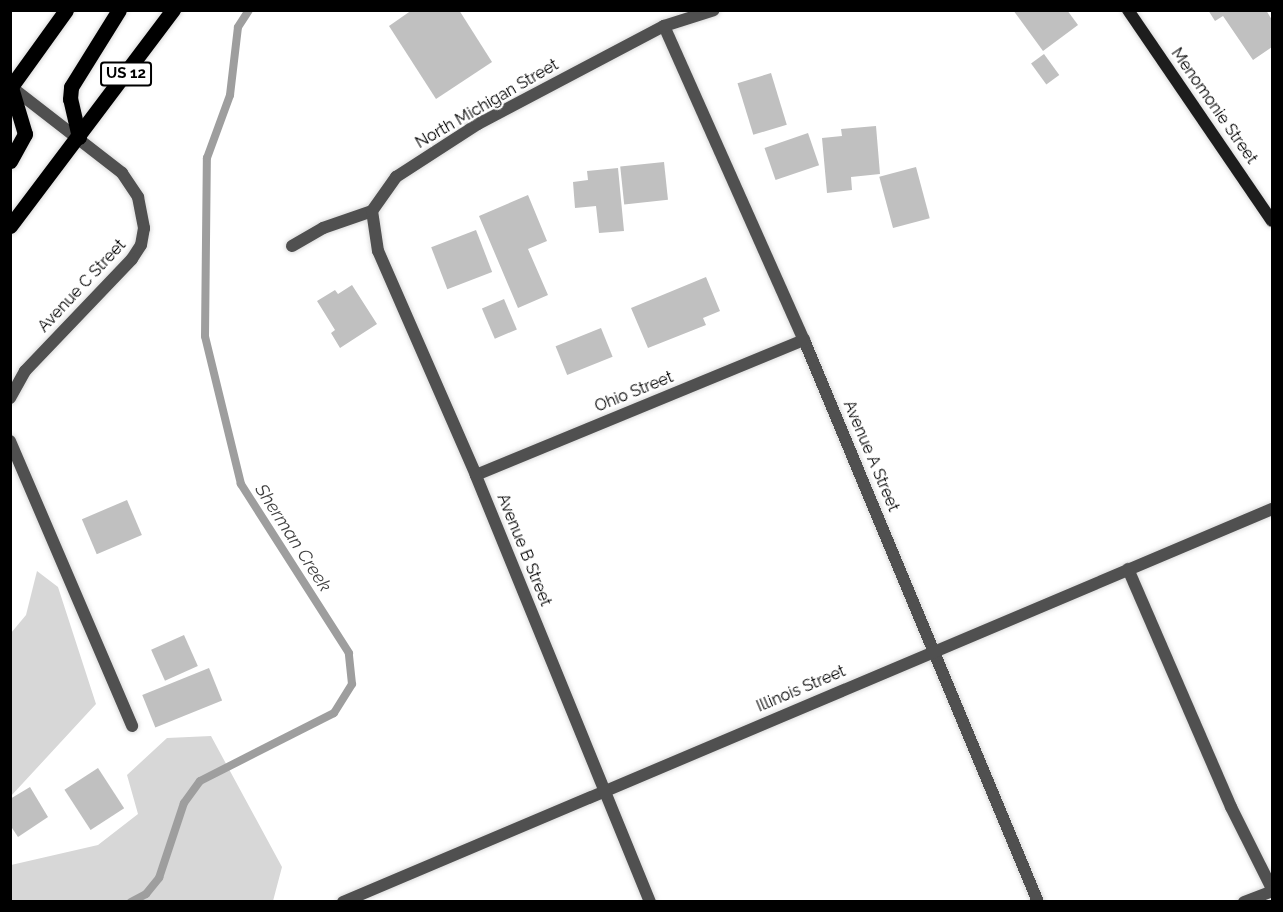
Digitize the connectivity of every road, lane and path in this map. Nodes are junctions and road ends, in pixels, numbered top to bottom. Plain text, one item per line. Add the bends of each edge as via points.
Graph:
1 (66, 10) edge
2 (119, 10) edge
3 (173, 10) edge
4 (714, 10) edge
5 (1128, 10) edge
6 (664, 26) junction
7 (11, 87) edge
8 (80, 137) junction
9 (10, 161) edge
10 (372, 211) junction
11 (1272, 220) edge
12 (10, 226) edge
13 (292, 246) dead end
14 (804, 340) junction
15 (10, 398) edge
16 (10, 441) edge
17 (476, 475) junction
18 (1272, 509) edge
19 (1128, 569) junction
20 (934, 649) junction
21 (132, 726) dead end
22 (603, 791) junction
23 (1272, 890) edge
24 (343, 902) edge
25 (650, 902) edge
26 (1038, 902) edge
27 (1244, 902) edge

1 - 7 main road
2 - 8 main road via 71,87 70,99
3 - 8 main road, US 12
4 - 6 street, North Michigan Street
5 - 11 main road, Menomonie Street
6 - 10 street, North Michigan Street via 431,153 396,177
6 - 14 street, Avenue A Street
7 - 8 street, Avenue C Street
7 - 9 main road via 25,134
8 - 12 main road, US 12
8 - 15 street, Avenue C Street via 130,183 142,211 141,245 25,372
10 - 13 street via 323,228
10 - 17 street, Avenue B Street via 378,251
14 - 17 street, Ohio Street
14 - 20 street, Avenue A Street
16 - 21 street
17 - 22 street, Avenue B Street
18 - 19 street, Illinois Street
19 - 20 street, Illinois Street
19 - 23 street via 1231,807
20 - 22 street, Illinois Street
20 - 26 street, Avenue A Street
22 - 24 street, Illinois Street
22 - 25 street, Avenue B Street
23 - 27 street

